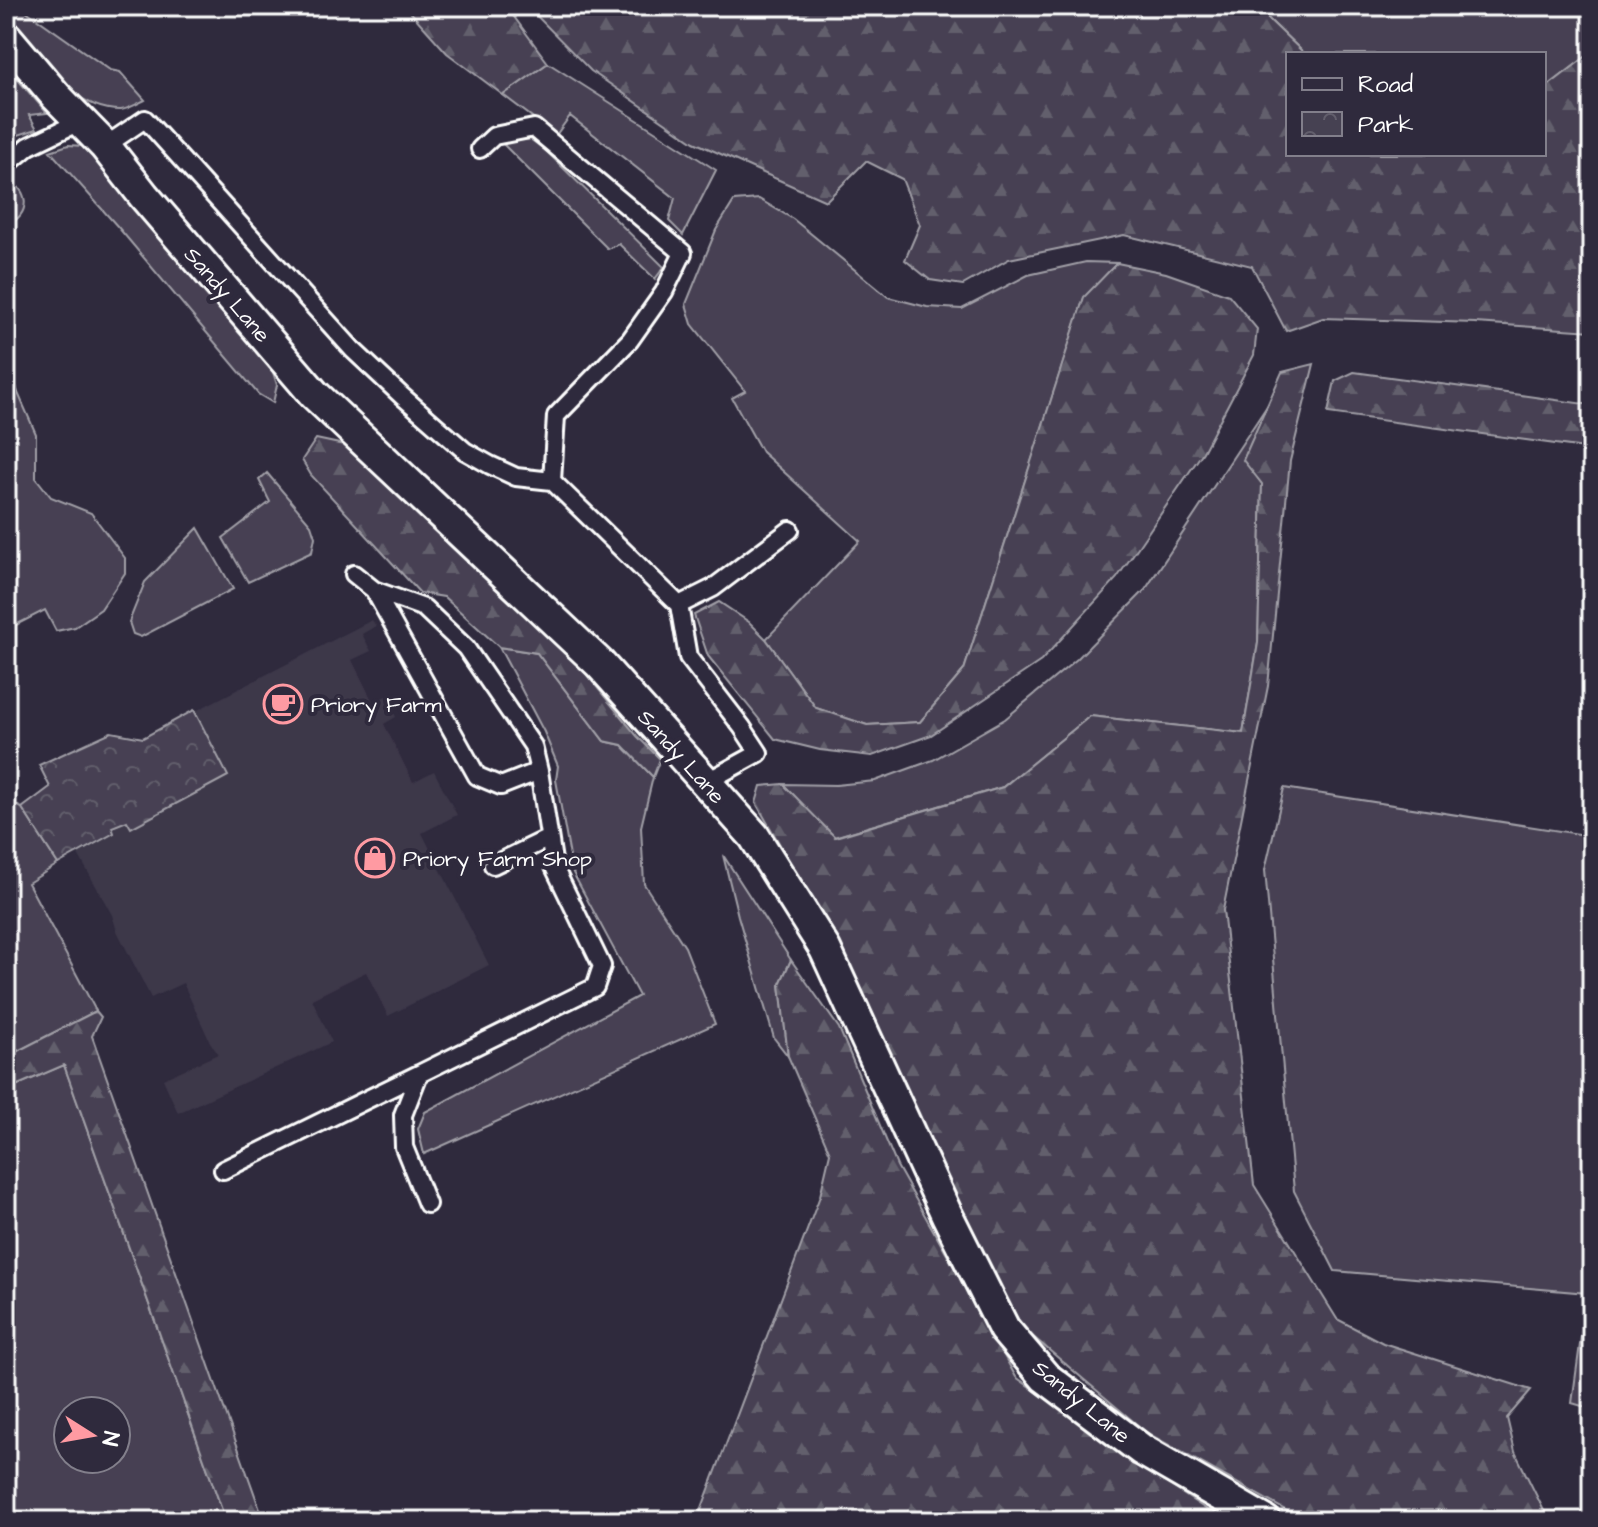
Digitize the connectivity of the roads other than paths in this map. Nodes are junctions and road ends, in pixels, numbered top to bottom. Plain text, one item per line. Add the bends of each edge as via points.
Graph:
1 (6, 37) edge
2 (81, 121) junction
3 (105, 146) junction
4 (480, 149) dead end
5 (11, 161) dead end
6 (552, 481) junction
7 (790, 530) dead end
8 (354, 574) dead end
9 (374, 590) junction
10 (679, 605) junction
11 (539, 771) junction
12 (706, 782) junction
13 (549, 838) junction
14 (493, 865) dead end
15 (419, 1074) junction
16 (223, 1170) dead end
17 (427, 1204) dead end
18 (1265, 1521) edge

1 - 2 street, Sandy Lane
2 - 3 street, Sandy Lane
2 - 5 lane via 29,146
3 - 6 lane via 145,119 353,350 402,396 465,451 516,477
3 - 12 street, Sandy Lane via 314,394 599,663
4 - 6 lane via 494,136 534,128 683,253 664,292 630,340 556,416
6 - 10 lane
7 - 10 lane via 713,588
8 - 9 lane
9 - 11 lane via 424,608 466,648 533,746
9 - 11 lane via 477,776 501,786
10 - 12 lane via 688,657 759,753
11 - 13 lane
12 - 18 street, Sandy Lane via 754,836 825,949 1004,1329 1045,1377 1142,1450
13 - 14 lane
13 - 15 lane via 554,867 602,966 595,987
15 - 16 lane
15 - 17 lane via 403,1115 404,1147

